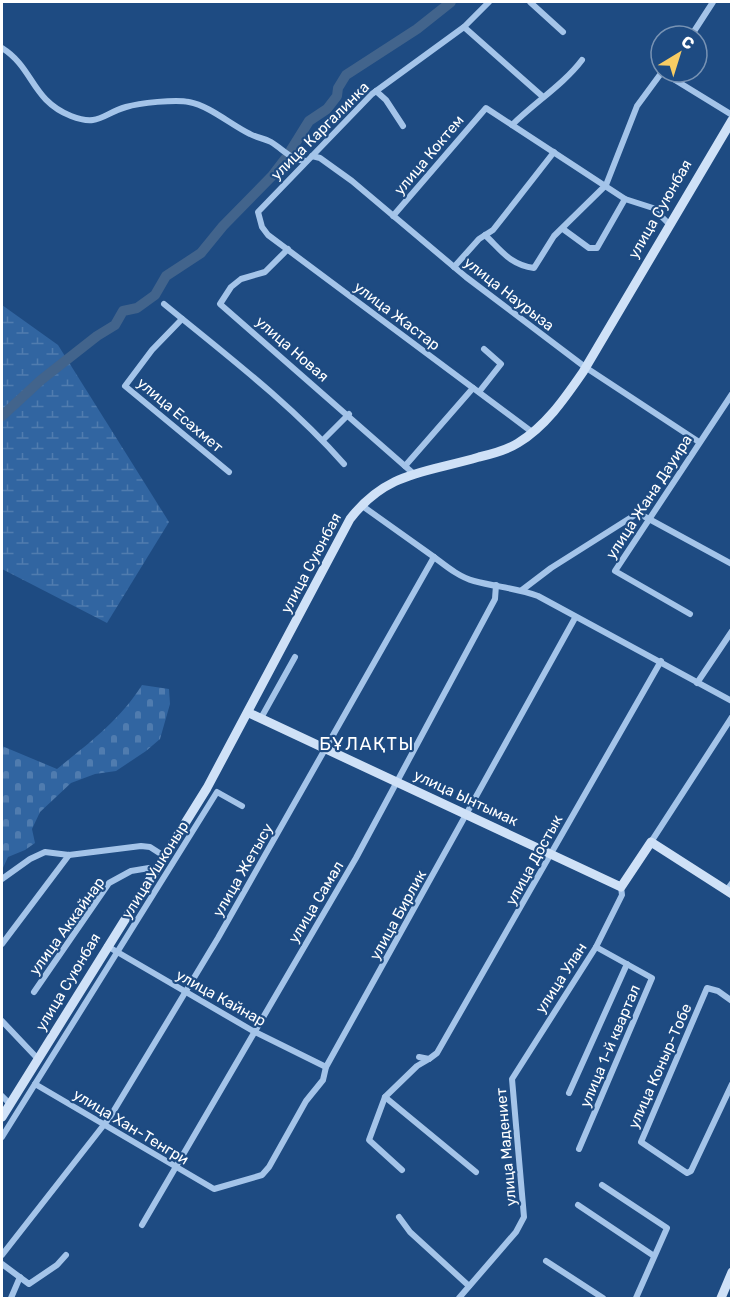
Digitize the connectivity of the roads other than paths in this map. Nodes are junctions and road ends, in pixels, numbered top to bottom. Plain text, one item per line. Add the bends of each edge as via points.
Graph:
1 (489, 2) edge
2 (530, 2) edge
3 (713, 2) edge
4 (699, 24) edge
5 (464, 27) junction
6 (562, 32) dead end
7 (2, 48) edge
8 (582, 60) dead end
9 (653, 84) edge
10 (681, 84) edge
11 (376, 91) junction
12 (542, 96) junction
13 (732, 117) edge
14 (512, 125) junction
15 (404, 126) dead end
16 (554, 152) junction
17 (312, 156) junction
18 (306, 161) junction
19 (606, 185) junction
20 (625, 199) junction
21 (258, 212) joint
22 (393, 216) junction
23 (669, 224) junction
24 (563, 229) junction
25 (485, 235) junction
26 (288, 249) junction
27 (454, 267) junction
28 (164, 304) dead end
29 (182, 319) junction
30 (484, 349) dead end
31 (585, 367) junction
32 (476, 390) junction
33 (732, 394) edge
34 (349, 414) junction
35 (532, 432) junction
36 (323, 440) junction
37 (699, 442) junction
38 (344, 464) dead end
39 (405, 466) junction
40 (229, 472) dead end
41 (414, 474) junction
42 (361, 505) junction
43 (649, 518) junction
44 (434, 557) junction
45 (732, 564) edge
46 (496, 585) junction
47 (522, 590) junction
48 (690, 614) dead end
49 (575, 618) junction
50 (732, 631) edge
51 (295, 657) dead end
52 (660, 662) junction
53 (697, 683) junction
54 (732, 701) edge
55 (249, 713) junction
56 (732, 717) edge
57 (261, 718) junction
58 (325, 749) junction
59 (395, 782) junction
60 (242, 806) dead end
61 (467, 816) junction
62 (651, 842) junction
63 (551, 854) junction
64 (69, 855) junction
65 (164, 856) junction
66 (154, 872) junction
67 (2, 879) edge
68 (621, 887) junction
69 (730, 889) edge
70 (2, 944) edge
71 (107, 946) junction
72 (596, 947) junction
73 (118, 953) junction
74 (627, 964) junction
75 (34, 992) dead end
76 (186, 992) junction
77 (732, 1001) edge
78 (2, 1022) edge
79 (253, 1031) junction
80 (419, 1057) dead end
81 (38, 1059) junction
82 (429, 1059) junction
83 (326, 1067) junction
84 (512, 1079) joint
85 (732, 1083) edge
86 (35, 1084) junction
87 (569, 1093) dead end
88 (2, 1096) edge
89 (385, 1097) junction
90 (10, 1104) junction
91 (2, 1117) edge
92 (102, 1125) junction
93 (2, 1137) edge
94 (579, 1149) dead end
95 (174, 1166) junction
96 (402, 1170) dead end
97 (476, 1172) dead end
98 (602, 1185) dead end
99 (214, 1189) joint
100 (578, 1205) dead end
101 (399, 1217) dead end
102 (142, 1225) dead end
103 (2, 1255) edge
104 (66, 1255) dead end
105 (654, 1256) junction
106 (546, 1261) dead end
107 (2, 1264) edge
108 (732, 1272) edge
109 (20, 1277) junction
110 (469, 1286) junction
111 (11, 1299) edge
112 (459, 1299) edge
113 (603, 1299) edge
114 (636, 1299) edge
115 (721, 1299) edge

1 - 5 street, улица Каргалинка
2 - 6 street
3 - 4 street
5 - 11 street, улица Каргалинка
5 - 12 street
7 - 18 street via 22,63 35,90 69,115 88,122 103,120 135,104 189,102 268,140 292,158
8 - 12 street via 571,75
9 - 19 street via 637,106
10 - 13 street
11 - 15 street
11 - 17 street, улица Каргалинка
12 - 14 street
13 - 23 main road, улица Суюнбая
14 - 16 street
14 - 22 street, улица Коктем via 486,108 483,110
16 - 19 street
16 - 25 street
17 - 18 street, улица Каргалинка
17 - 22 street, улица Наурыза via 328,163
18 - 21 street, улица Каргалинка
19 - 20 street
19 - 24 street
20 - 23 street via 652,208
20 - 24 street via 597,248 589,248
21 - 26 street, улица Жастар via 265,232
22 - 27 street, улица Наурыза
23 - 31 main road, улица Суюнбая
24 - 25 street via 554,236 534,268 507,259
25 - 27 street
26 - 32 street, улица Жастар
26 - 34 street, улица Новая via 265,272 241,279 231,287 220,304
27 - 31 street, улица Наурыза
28 - 29 street
29 - 36 street
29 - 40 street, улица Есахмет via 125,386
30 - 32 street via 501,364
31 - 35 main road, улица Суюнбая via 560,404
31 - 37 street, улица Наурыза
32 - 35 street, улица Жастар
32 - 39 street
33 - 37 street, улица Жана Дауира
34 - 36 street
34 - 39 street, улица Новая
35 - 41 main road, улица Суюнбая via 499,452
36 - 38 street
37 - 43 street, улица Жана Дауира
39 - 41 street, улица Новая
41 - 42 main road, улица Суюнбая via 395,480
42 - 44 street
42 - 55 main road, улица Суюнбая via 350,519
43 - 45 street
43 - 47 street via 638,513
43 - 48 street, улица Жана Дауира via 615,571
44 - 46 street via 459,575
44 - 58 street, улица Жетысу
46 - 47 street
46 - 59 street, улица Самал via 495,598
47 - 49 street
49 - 52 street
49 - 61 street, улица Бирлик
50 - 53 street
51 - 57 street
52 - 53 street
52 - 63 street, улица Достык
53 - 54 street
55 - 57 main road, улица Ынтымак
55 - 65 main road, улица Суюнбая
56 - 62 street
57 - 58 main road, улица Ынтымак
58 - 59 main road, улица Ынтымак
58 - 76 street, улица Жетысу
59 - 61 main road, улица Ынтымак
59 - 79 street, улица Самал via 356,858
60 - 73 street, улица Ушконыр via 217,792
61 - 63 main road, улица Ынтымак
61 - 83 street, улица Бирлик
62 - 68 main road
62 - 69 main road
63 - 68 main road, улица Ынтымак
63 - 82 street, улица Достык via 437,1053
64 - 65 street via 141,846
64 - 67 street via 45,852
64 - 70 street
65 - 66 main road, улица Суюнбая
66 - 71 main road, улица Суюнбая
66 - 75 street, улица Аккайнар via 148,868 131,871 109,883
68 - 72 street, улица Улан via 622,895
71 - 73 street, улица Кайнар
71 - 81 main road, улица Суюнбая
72 - 74 street, улица 1-й квартал
72 - 84 street, улица Улан
73 - 76 street, улица Кайнар
73 - 86 street, улица Ушконыр
74 - 87 street
74 - 94 street, улица 1-й квартал via 652,978
76 - 79 street, улица Кайнар
76 - 92 street, улица Жетысу
77 - 85 street, улица Коныр-Тобе via 707,988 641,1142 687,1173 691,1171
78 - 81 street
79 - 83 street, улица Кайнар
79 - 95 street, улица Самал
80 - 82 street
81 - 90 main road, улица Суюнбая
82 - 89 street, улица Достык
83 - 99 street, улица Бирлик via 323,1080 262,1175
84 - 110 street, улица Мадениет via 524,1217 516,1232
86 - 92 street, улица Хан-Тенгри
86 - 93 street, улица Ушконыр
88 - 90 street
89 - 96 street via 369,1140
89 - 97 street
90 - 91 main road, улица Суюнбая
92 - 95 street, улица Хан-Тенгри
92 - 103 street, улица Жетысу
95 - 99 street, улица Хан-Тенгри
95 - 102 street, улица Самал
98 - 105 street via 667,1228
100 - 105 street
101 - 110 street
104 - 109 street via 34,1283
105 - 114 street
106 - 113 street
107 - 109 street
108 - 115 main road
109 - 111 street
110 - 112 street, улица Мадениет

